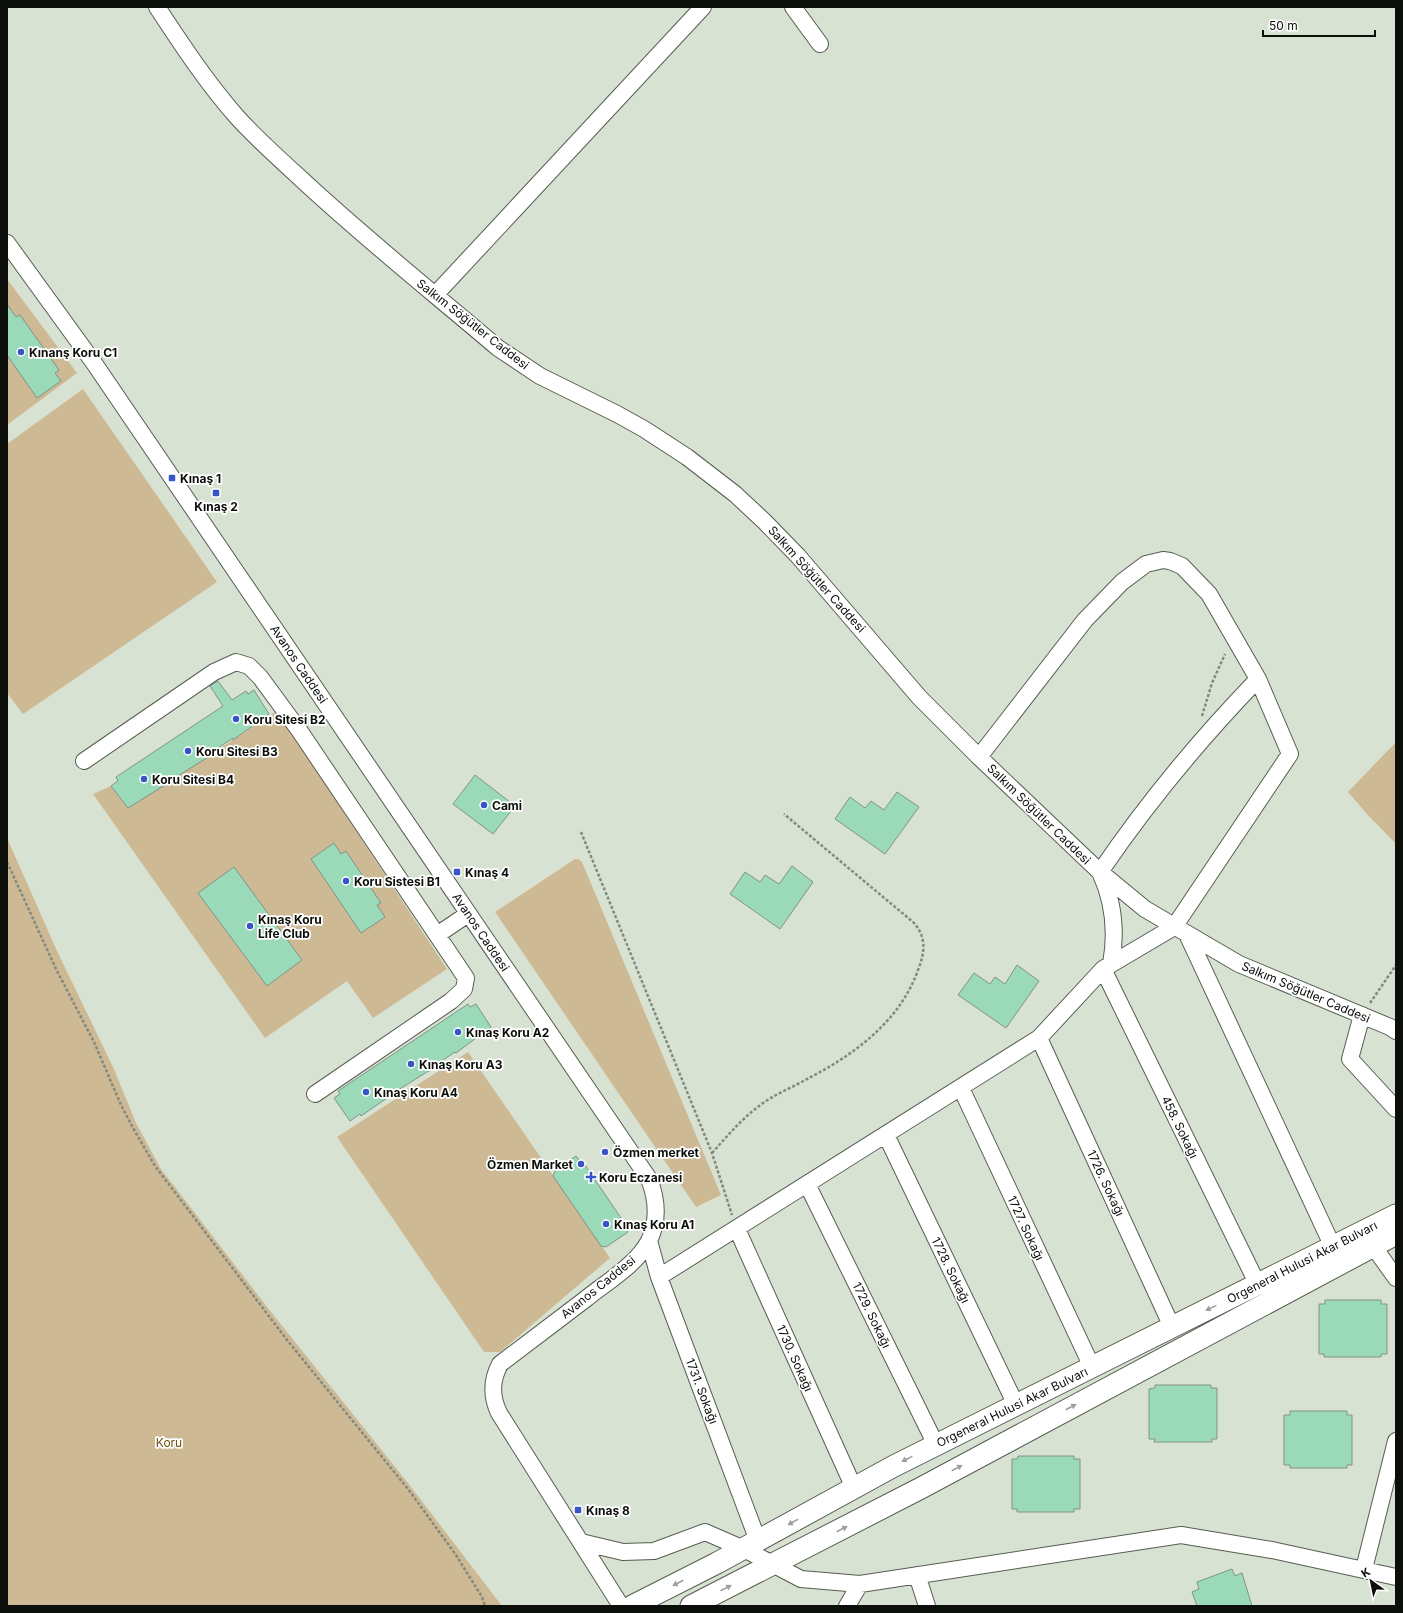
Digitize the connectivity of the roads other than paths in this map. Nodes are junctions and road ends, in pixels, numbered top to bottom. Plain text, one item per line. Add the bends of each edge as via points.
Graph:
1 (157, 7) edge
2 (704, 7) edge
3 (793, 7) edge
4 (820, 44) dead end
5 (7, 243) edge
6 (435, 295) junction
7 (1258, 679) junction
8 (979, 757) junction
9 (84, 761) dead end
10 (1100, 872) junction
11 (468, 914) junction
12 (1181, 930) junction
13 (437, 935) junction
14 (1107, 967) junction
15 (1362, 1015) junction
16 (1394, 1028) edge
17 (1039, 1038) junction
18 (961, 1088) junction
19 (315, 1094) dead end
20 (1396, 1109) edge
21 (886, 1135) junction
22 (807, 1184) junction
23 (1396, 1215) edge
24 (737, 1228) junction
25 (1396, 1234) edge
26 (649, 1241) junction
27 (1373, 1246) junction
28 (1333, 1247) junction
29 (659, 1277) junction
30 (1396, 1278) edge
31 (1258, 1285) junction
32 (1172, 1327) junction
33 (1092, 1368) junction
34 (1016, 1405) junction
35 (1396, 1441) edge
36 (936, 1445) junction
37 (854, 1488) junction
38 (581, 1542) junction
39 (751, 1545) junction
40 (772, 1564) junction
41 (1364, 1569) junction
42 (917, 1575) junction
43 (1396, 1577) edge
44 (860, 1584) junction
45 (621, 1606) edge
46 (632, 1606) edge
47 (691, 1606) edge
48 (848, 1606) edge
49 (927, 1606) edge

1 - 6 street, Salkım Söğütler Caddesi via 213,88 259,139 333,208
2 - 6 street
3 - 4 street
5 - 11 street, Avanos Caddesi via 94,363
6 - 8 street, Salkım Söğütler Caddesi via 498,348 519,362 563,388 644,429 735,494 788,544 919,697
7 - 8 street via 1209,594 1182,566 1163,560 1146,564 1130,574 1085,620
7 - 10 street via 1197,744 1152,799
7 - 12 street via 1290,754
8 - 10 street, Salkım Söğütler Caddesi
9 - 13 street via 214,672 236,662 249,666 299,730
10 - 12 street, Salkım Söğütler Caddesi via 1145,909
10 - 14 street via 1114,918 1115,934
11 - 13 street
11 - 26 street, Avanos Caddesi via 649,1179 656,1211
12 - 14 street
12 - 15 street, Salkım Söğütler Caddesi via 1239,964
12 - 28 street
13 - 19 street via 466,978 464,989 451,1001
14 - 17 street
14 - 31 street, 458. Sokağı
15 - 16 street, Salkım Söğütler Caddesi
15 - 20 street via 1350,1059
17 - 18 street
17 - 32 street, 1726. Sokağı
18 - 21 street
18 - 33 street, 1727. Sokağı
21 - 22 street
21 - 34 street, 1728. Sokağı
22 - 24 street
22 - 36 street, 1729. Sokağı
23 - 28 main road, Orgeneral Hulusi Akar Bulvarı
24 - 29 street
24 - 37 street, 1730. Sokağı
25 - 27 main road, Orgeneral Hulusi Akar Bulvarı
26 - 29 street, 1731. Sokağı
26 - 38 street, Avanos Caddesi via 623,1270 500,1364 494,1378 493,1394 499,1413
27 - 30 street
40 -> 27 main road, Orgeneral Hulusi Akar Bulvarı
28 - 31 main road, Orgeneral Hulusi Akar Bulvarı
29 - 39 street, 1731. Sokağı
31 -> 32 main road, Orgeneral Hulusi Akar Bulvarı
32 - 33 main road, Orgeneral Hulusi Akar Bulvarı
33 - 34 main road, Orgeneral Hulusi Akar Bulvarı
34 - 36 main road, Orgeneral Hulusi Akar Bulvarı
35 - 41 street
36 -> 37 main road, Orgeneral Hulusi Akar Bulvarı
37 -> 39 main road, Orgeneral Hulusi Akar Bulvarı
38 - 39 street via 623,1552 654,1551 705,1532
38 - 45 street, Avanos Caddesi
39 - 40 street
39 -> 46 main road, Orgeneral Hulusi Akar Bulvarı
40 - 44 street via 802,1579
47 -> 40 main road, Orgeneral Hulusi Akar Bulvarı
41 - 42 street via 1182,1535
41 - 43 street
42 - 44 street
42 - 49 street
44 - 48 street

